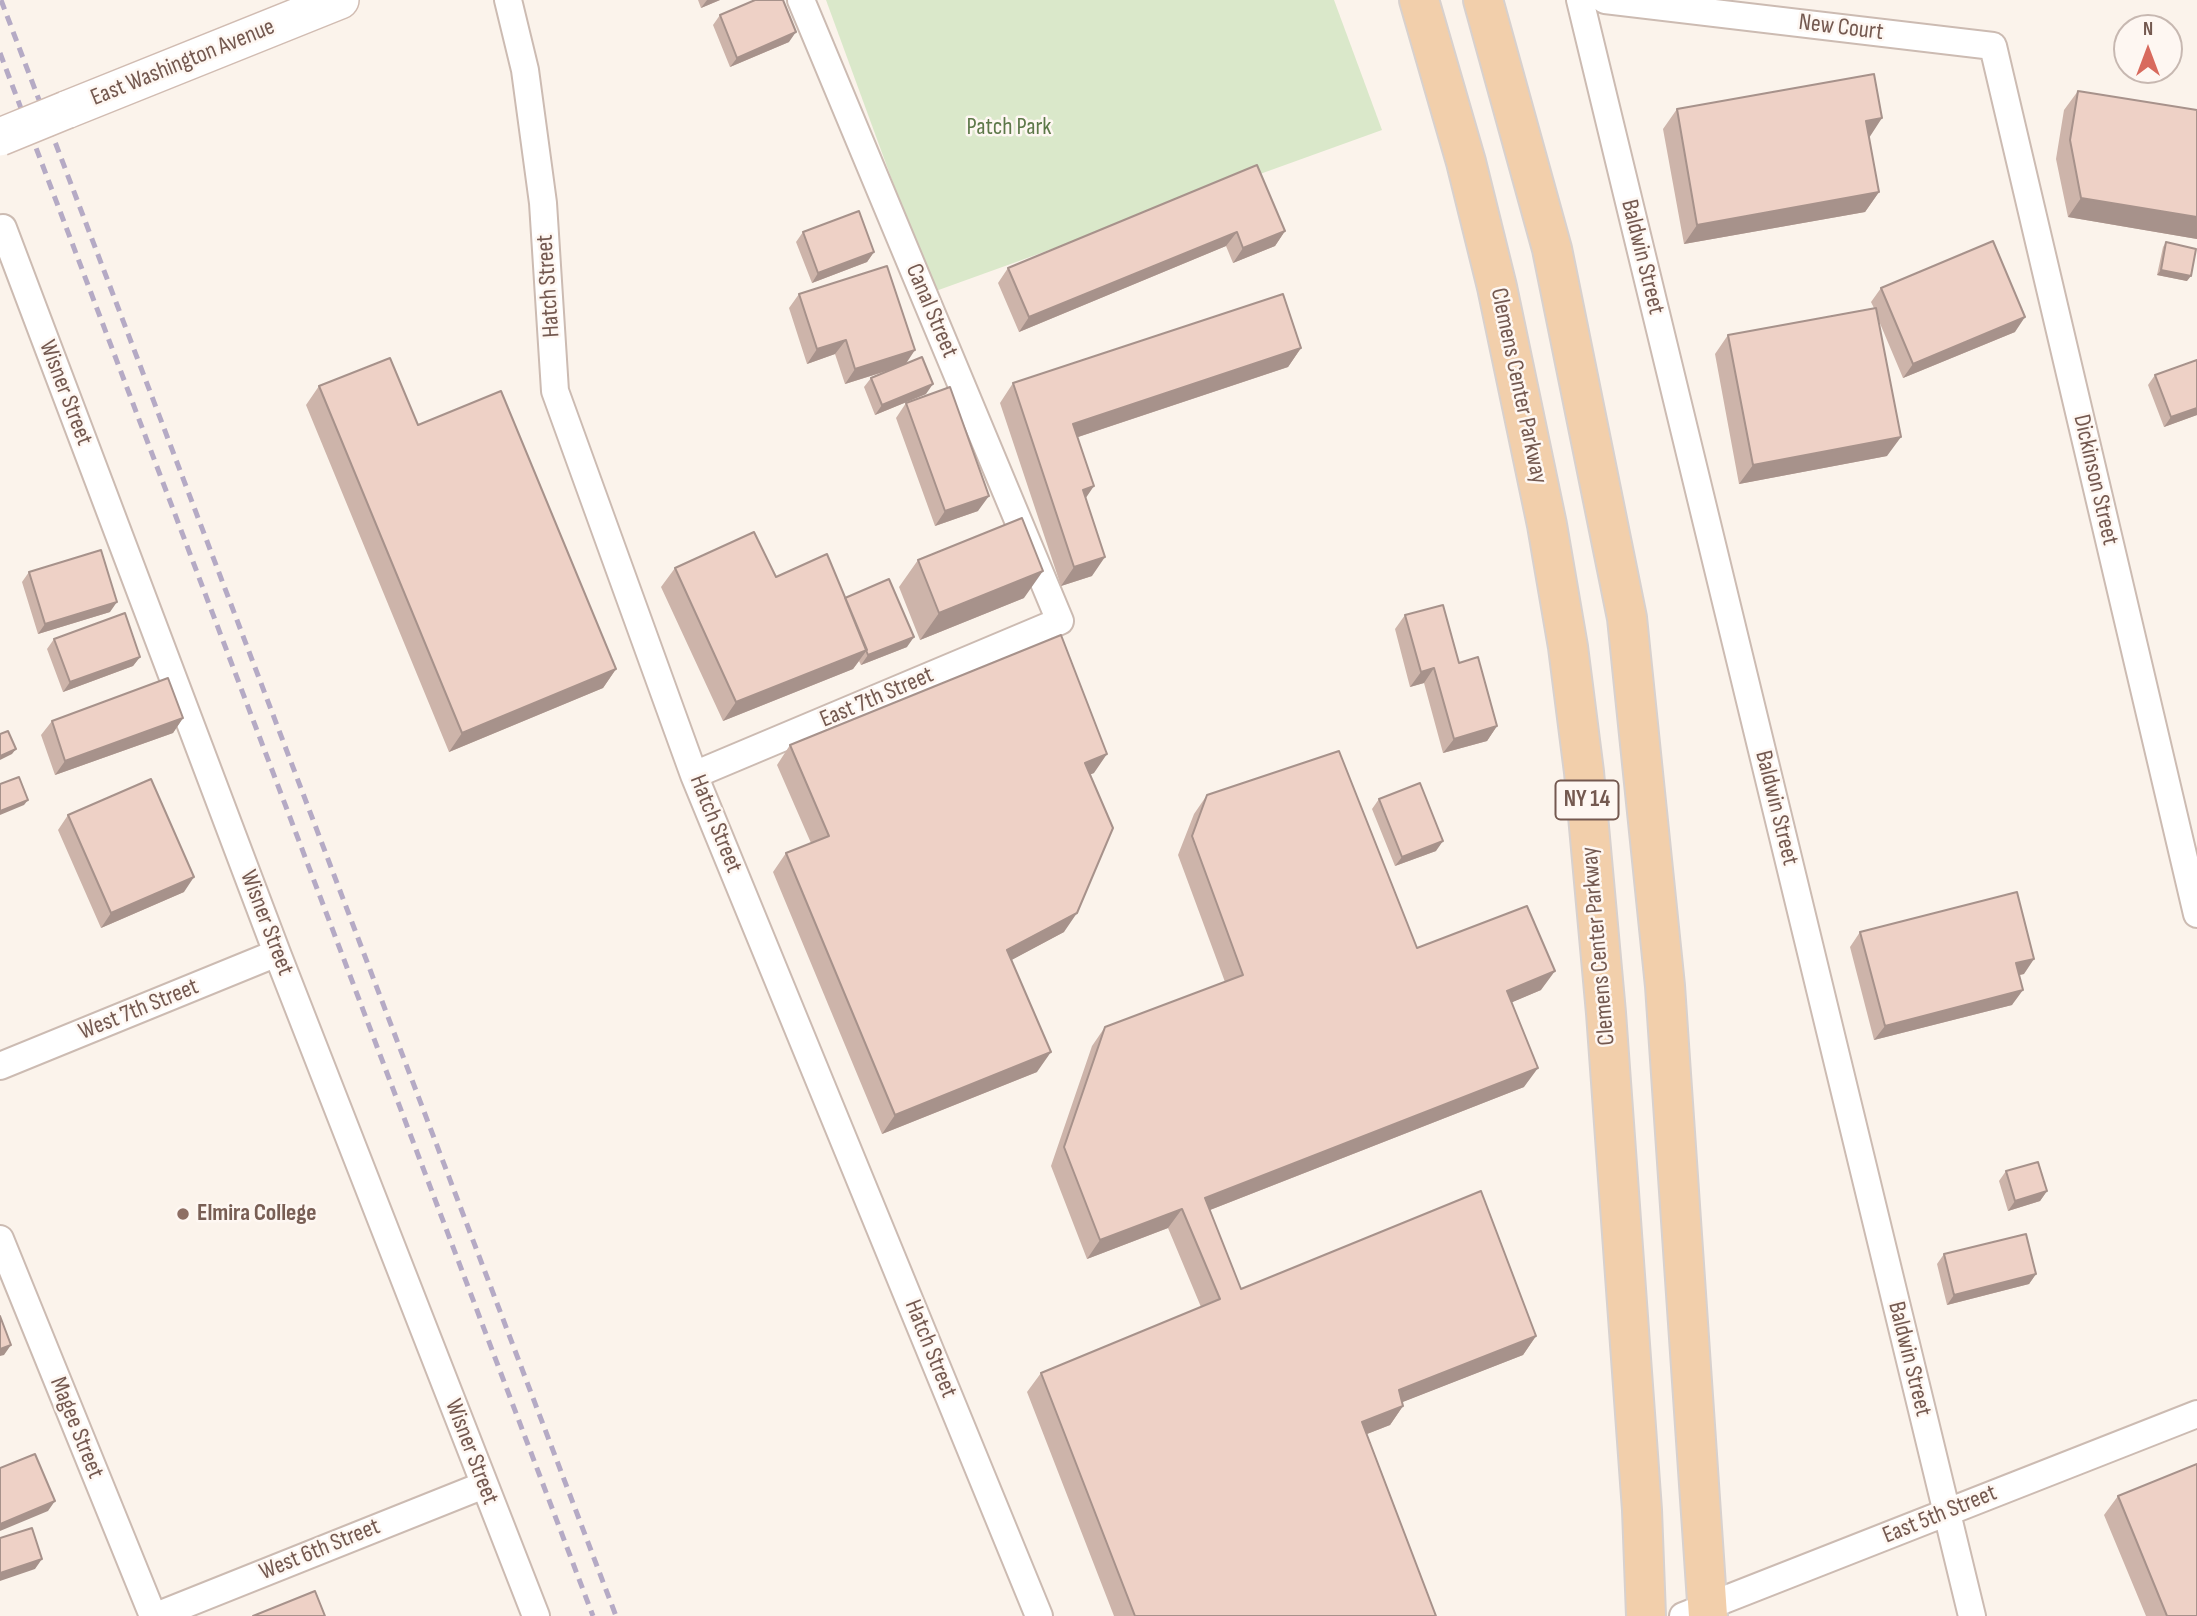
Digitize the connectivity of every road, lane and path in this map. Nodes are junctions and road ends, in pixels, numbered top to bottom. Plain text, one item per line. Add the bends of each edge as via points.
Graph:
1 (340, 0) edge
2 (508, 0) edge
3 (801, 0) edge
4 (1419, 0) edge
5 (1483, 0) edge
6 (1580, 0) edge
7 (1605, 0) edge
8 (1993, 46) joint
9 (0, 137) edge
10 (3, 228) dead end
11 (1060, 621) joint
12 (694, 775) junction
13 (2197, 914) edge
14 (277, 953) junction
15 (0, 1066) edge
16 (0, 1239) edge
17 (2197, 1414) edge
18 (484, 1485) junction
19 (1947, 1513) junction
20 (1700, 1613) edge
21 (154, 1616) edge
22 (536, 1616) edge
23 (1039, 1616) edge
24 (1646, 1616) edge
25 (1972, 1616) edge

1 - 9 street, East Washington Avenue, bridge
2 - 12 street, Hatch Street via 525,70 543,203 555,391
3 - 11 street, Canal Street
4 - 24 main road, Clemens Center Parkway / NY 14 via 1497,287 1547,525 1569,660 1606,1013
5 - 20 main road, NY 14 via 1552,249 1627,618 1665,986
6 - 19 street, Baldwin Street
7 - 8 street, New Court
8 - 13 street, Dickinson Street
10 - 14 street, Wisner Street
11 - 12 street, East 7th Street
12 - 23 street, Hatch Street
14 - 15 street, West 7th Street
14 - 18 street, Wisner Street
16 - 21 street, Magee Street
17 - 19 street, East 5th Street
18 - 21 street, West 6th Street
18 - 22 street, Wisner Street
19 - 20 street, East 5th Street
19 - 25 street, Baldwin Street

